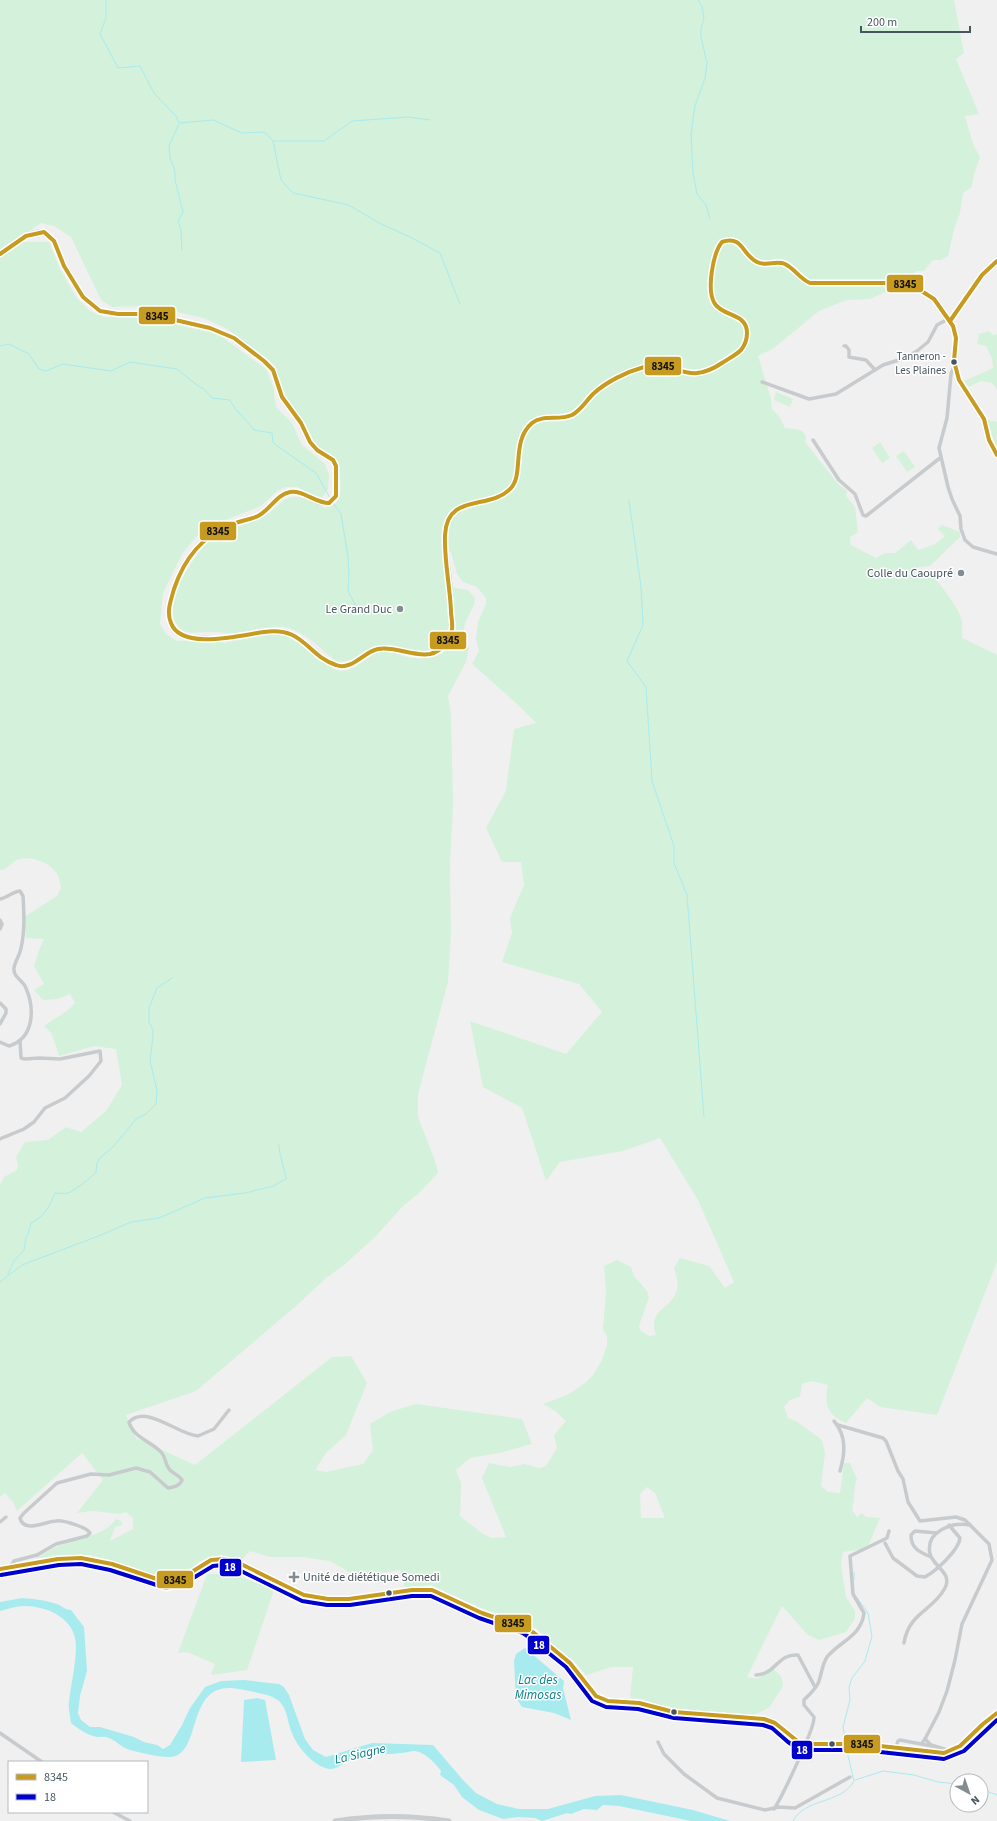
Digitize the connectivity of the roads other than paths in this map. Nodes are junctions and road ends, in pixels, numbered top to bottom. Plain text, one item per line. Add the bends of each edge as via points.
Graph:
1 (0, 254) edge
2 (997, 261) edge
3 (949, 320) junction
4 (844, 346) dead end
5 (955, 367) junction
6 (875, 370) junction
7 (762, 382) dead end
8 (813, 440) dead end
9 (997, 455) edge
10 (940, 458) junction
11 (997, 554) edge
12 (0, 899) edge
13 (0, 920) edge
14 (0, 929) edge
15 (0, 1003) edge
16 (0, 1024) edge
17 (20, 1041) junction
18 (0, 1042) edge
19 (0, 1139) edge
20 (229, 1410) dead end
21 (834, 1421) dead end
22 (838, 1425) junction
23 (840, 1471) dead end
24 (6, 1517) dead end
25 (0, 1522) edge
26 (970, 1524) junction
27 (949, 1525) junction
28 (890, 1531) dead end
29 (937, 1533) junction
30 (885, 1543) dead end
31 (931, 1557) junction
32 (940, 1566) junction
33 (10, 1567) junction
34 (0, 1569) edge
35 (904, 1643) dead end
36 (756, 1675) dead end
37 (815, 1687) junction
38 (997, 1713) edge
39 (0, 1733) edge
40 (925, 1739) junction
41 (658, 1742) dead end
42 (922, 1743) junction
43 (806, 1744) junction
44 (896, 1747) junction
45 (953, 1751) junction
46 (938, 1752) junction
47 (41, 1761) edge
48 (850, 1777) dead end
49 (774, 1808) junction
50 (114, 1813) edge
51 (130, 1821) edge
52 (335, 1821) edge
53 (449, 1821) edge

1 - 3 street via 27,236 44,232 52,239 64,266 83,297 100,311 149,314 210,328 234,338 273,370 282,397 301,423 310,442 336,466 336,496 329,504 319,503 299,492 287,493 261,515 214,533 197,546 182,567 171,601 169,620 177,632 186,637 224,639 272,631 288,633 303,640 327,660 339,666 352,664 377,650 432,654 446,646 452,629 447,521 457,509 501,494 513,486 521,443 527,429 537,420 575,413 598,390 643,367 661,366 698,374 713,369 739,352 746,341 747,329 741,319 720,310 713,300 716,251 723,241 732,240 740,243 752,260 758,263 785,264 798,277 810,283 912,285 934,299
2 - 3 street via 987,269
3 - 5 street via 955,333
3 - 6 street via 937,325 928,342 917,351
4 - 6 street via 849,350 849,356 866,360
5 - 9 street via 962,386 984,419 989,440
5 - 10 street via 951,374 947,418 939,448
6 - 7 street via 836,394 808,400
8 - 10 street via 839,480 855,494 860,511 866,516
10 - 11 street via 952,500 960,516 965,540 973,547
12 - 17 street via 7,898 17,891 23,896 23,937 14,973 24,984 29,996 32,1018
13 - 14 street
15 - 16 street via 6,1009
17 - 18 street via 9,1046
17 - 19 street via 21,1058 25,1059 60,1059 100,1051 101,1061 65,1098 45,1108 34,1122
20 - 33 street via 214,1429 198,1436 151,1417 133,1417 129,1422 130,1426 138,1436 163,1454 170,1470 182,1480 180,1484 168,1488 150,1472 136,1468 110,1475 91,1474 57,1483 24,1513 20,1518 21,1522 31,1526 57,1520 86,1529 90,1533 56,1544 37,1555 14,1561
21 - 22 street
22 - 23 street via 844,1440 844,1459
22 - 26 street via 886,1441 903,1479 908,1502 920,1521 956,1517
24 - 25 street
26 - 27 street
26 - 40 street via 989,1544 992,1560 962,1624 947,1691
27 - 29 street
27 - 32 street via 960,1538 959,1544
28 - 37 street via 887,1538 849,1558 852,1588 855,1599 864,1613 862,1624 854,1634 836,1646 823,1663
29 - 31 street via 931,1542
29 - 31 street via 916,1531 911,1535 911,1542 916,1550
30 - 32 street via 892,1558 917,1576 925,1577
31 - 32 street
32 - 35 street via 947,1582 945,1589 914,1619
33 - 34 street
33 - 43 street via 81,1558 112,1564 166,1582 182,1578 211,1560 224,1559 243,1565 311,1597 338,1600 412,1590 432,1590 534,1633 570,1663 596,1696 608,1701 639,1703 674,1712 764,1718 775,1723 796,1741
36 - 37 street via 761,1675 785,1656 798,1655
37 - 43 street via 803,1703 814,1717
38 - 45 street via 984,1722 964,1745
39 - 47 street
40 - 42 street
40 - 45 street via 931,1745
41 - 49 street via 664,1754 684,1774 717,1798 765,1810
42 - 44 street via 900,1740
42 - 46 street via 938,1747
43 - 44 street
43 - 49 street
44 - 46 street
45 - 46 street
48 - 49 street via 795,1808
50 - 51 street
52 - 53 street via 387,1816

